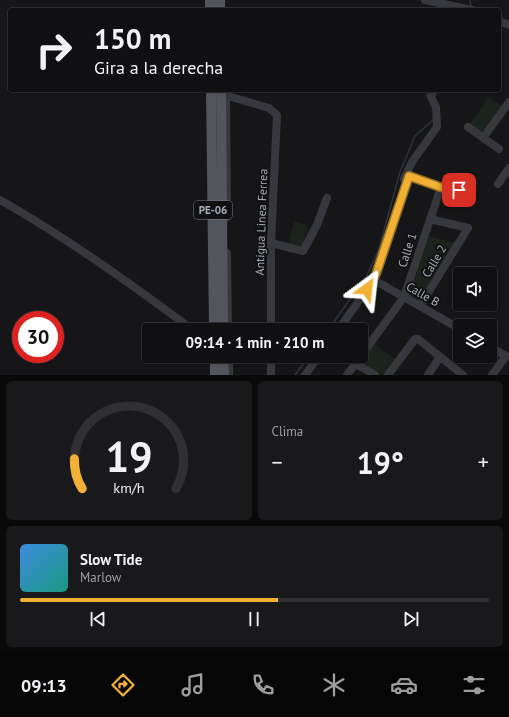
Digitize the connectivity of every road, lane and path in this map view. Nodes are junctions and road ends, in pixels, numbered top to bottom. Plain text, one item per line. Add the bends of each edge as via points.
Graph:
1 (425, 0) edge
2 (445, 2) edge
3 (466, 8) edge
4 (211, 92) edge
5 (224, 92) edge
6 (433, 92) edge
7 (509, 102) edge
8 (468, 127) dead end
9 (484, 138) junction
10 (499, 149) dead end
11 (509, 168) edge
12 (404, 179) dead end
13 (498, 184) dead end
14 (440, 187) junction
15 (472, 191) dead end
16 (327, 198) dead end
17 (0, 200) edge
18 (430, 219) junction
19 (271, 243) junction
20 (374, 280) junction
21 (404, 297) junction
22 (420, 306) junction
23 (184, 323) edge
24 (214, 323) edge
25 (223, 323) edge
26 (228, 323) edge
27 (271, 323) edge
28 (343, 323) edge
29 (453, 325) edge
30 (497, 351) edge
31 (440, 357) junction
32 (215, 363) edge
33 (223, 363) edge
34 (229, 363) edge
35 (271, 363) edge
36 (314, 363) edge
37 (356, 364) junction
38 (215, 375) edge
39 (224, 375) edge
40 (229, 375) edge
41 (271, 375) edge
42 (306, 375) edge
43 (347, 375) edge
44 (375, 375) edge
45 (388, 375) edge
46 (428, 375) edge
47 (463, 375) edge
48 (492, 375) edge

1 - 2 street
2 - 3 street
4 - 24 main road, PE-06
5 - 19 street, Antigua Linea Ferrea via 269,108 277,115
5 - 25 main road, PE-06
5 - 26 street
6 - 12 street via 437,127 412,162
7 - 9 street
8 - 9 street
9 - 10 street
11 - 13 street
14 - 15 street
14 - 18 street, Calle 1
14 - 20 street via 409,176
16 - 19 street via 305,250 298,252
17 - 23 street via 35,220
18 - 21 street, Calle 1
18 - 22 street, Calle 2 via 468,228
19 - 27 street, Antigua Linea Ferrea
20 - 21 street, Calle B
20 - 28 street
21 - 22 street, Calle B
21 - 37 street, Calle 1
22 - 29 street, Calle B
30 - 48 street via 506,356
31 - 45 street via 415,339
31 - 46 street
31 - 47 street
32 - 38 main road
33 - 39 main road
34 - 40 street
35 - 41 street
36 - 42 street
37 - 43 street, Calle 1
37 - 44 street

